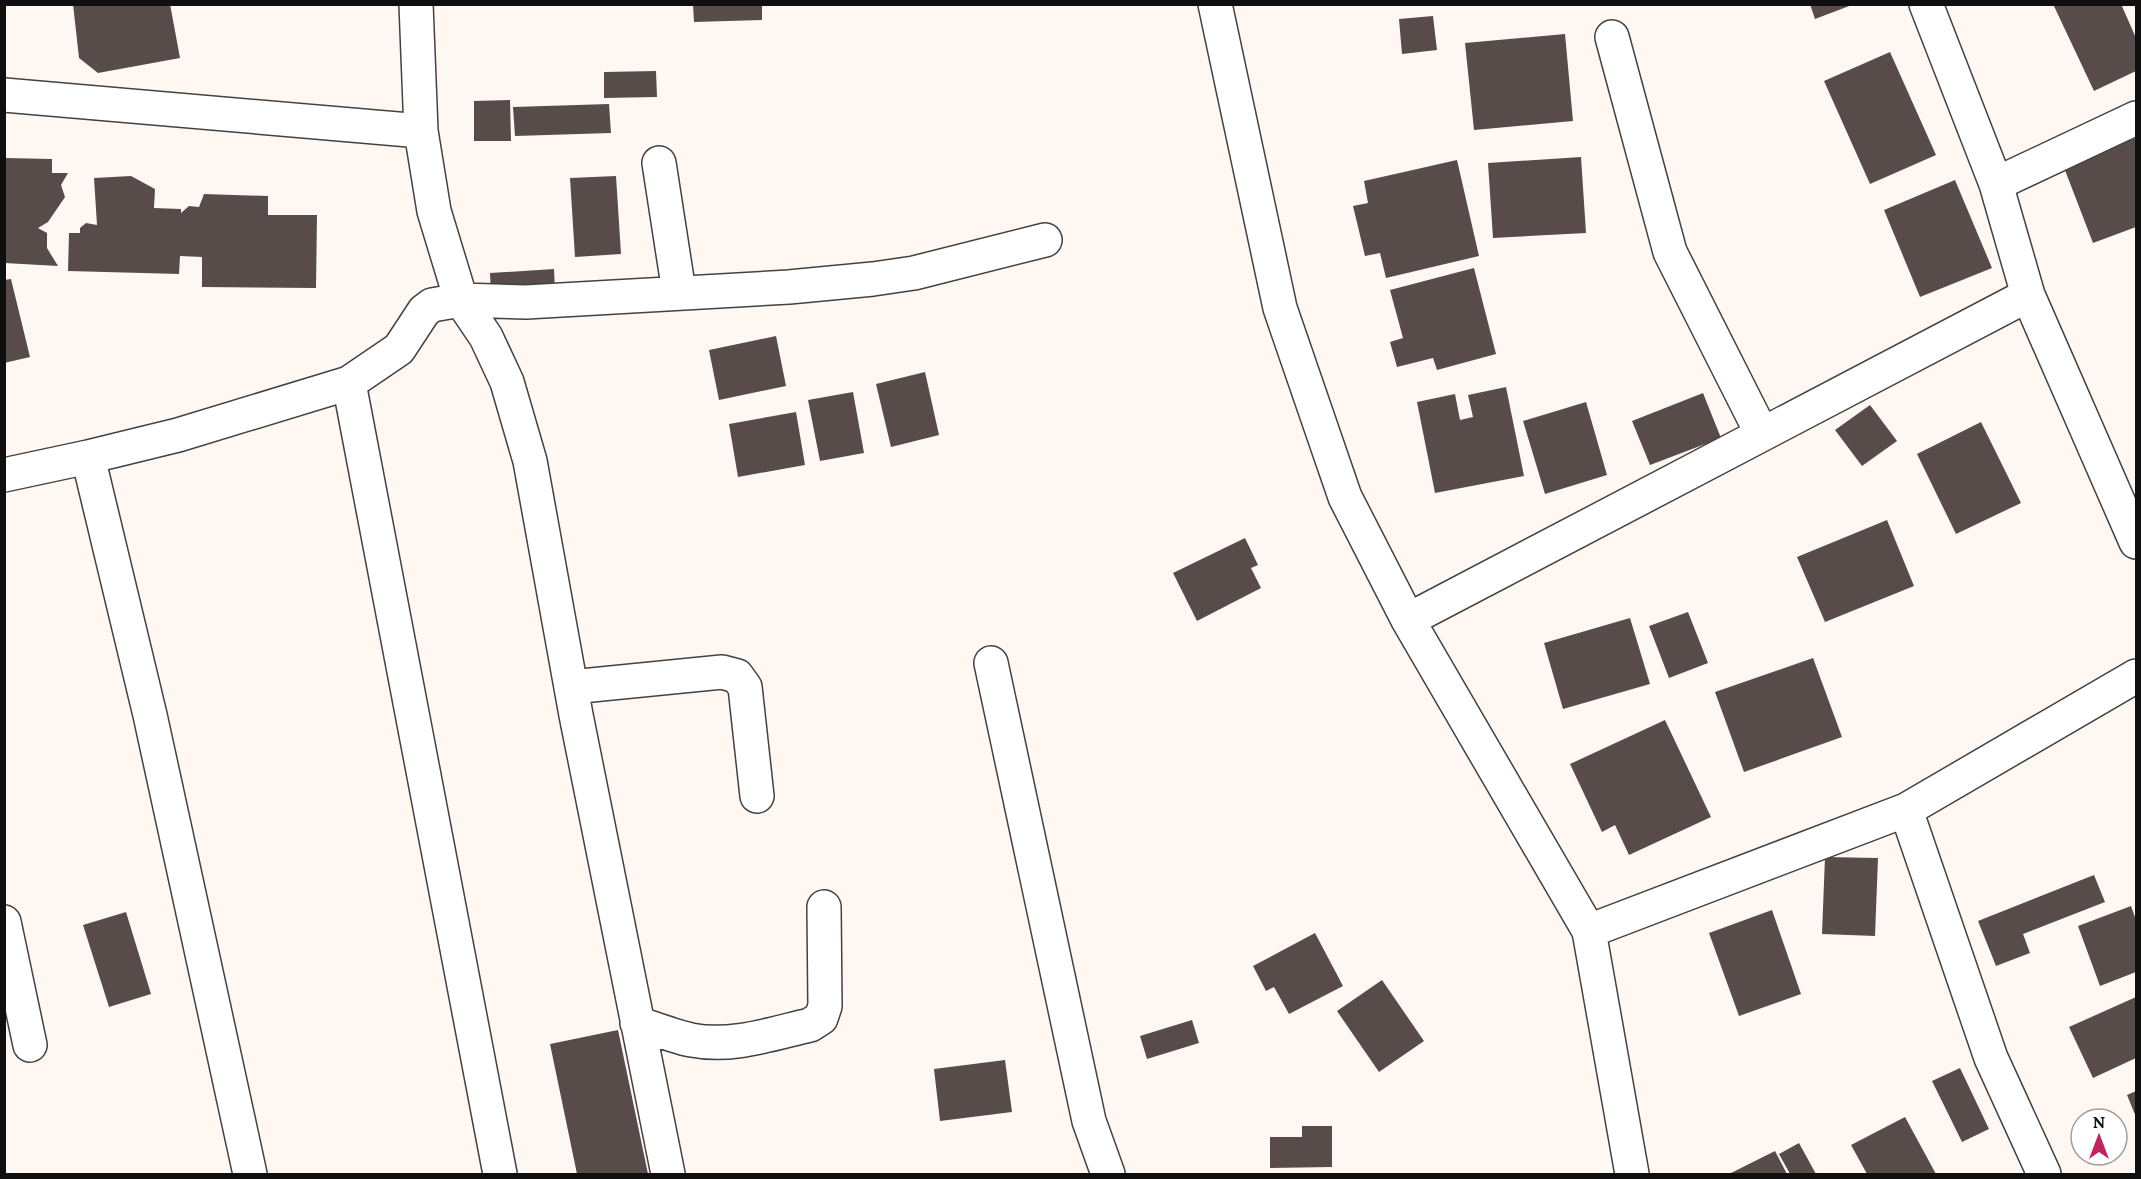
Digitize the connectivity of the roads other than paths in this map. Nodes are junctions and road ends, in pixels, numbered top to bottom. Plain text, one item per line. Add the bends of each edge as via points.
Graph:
1 (416, 4) edge
2 (1215, 4) edge
3 (1926, 4) edge
4 (1612, 37) dead end
5 (4, 96) edge
6 (2136, 118) edge
7 (421, 131) junction
8 (659, 163) dead end
9 (1996, 184) junction
10 (1045, 240) dead end
11 (679, 292) junction
12 (2028, 295) junction
13 (461, 300) junction
14 (349, 383) junction
15 (1762, 434) junction
16 (87, 458) junction
17 (4, 475) edge
18 (2136, 542) edge
19 (1408, 620) junction
20 (991, 663) dead end
21 (2136, 676) edge
22 (571, 687) junction
23 (757, 796) dead end
24 (1906, 810) junction
25 (824, 907) dead end
26 (4, 922) edge
27 (1589, 931) junction
28 (637, 1023) junction
29 (30, 1045) dead end
30 (250, 1174) edge
31 (496, 1174) edge
32 (668, 1174) edge
33 (1108, 1174) edge
34 (1632, 1174) edge
35 (2044, 1174) edge

1 - 7 street
2 - 19 street via 1280,308 1345,497
3 - 9 street
4 - 15 street via 1670,252
5 - 7 street
6 - 9 street
7 - 13 street via 434,211
8 - 11 street
9 - 12 street
10 - 11 street via 914,273 873,279
11 - 13 street via 526,302
12 - 15 street
12 - 18 street
13 - 14 street via 424,311 399,349
13 - 22 street via 486,337 507,382 530,461
14 - 16 street
14 - 31 street
15 - 19 street
16 - 17 street
16 - 30 street via 150,715
19 - 27 street
20 - 33 street via 1089,1121
21 - 24 street
22 - 23 street via 722,672 737,676 745,687
22 - 28 street
24 - 27 street
24 - 35 street via 1991,1058
25 - 28 street via 825,1006 821,1018 810,1025 734,1042 714,1042 690,1040
26 - 29 street
27 - 34 street
28 - 32 street

